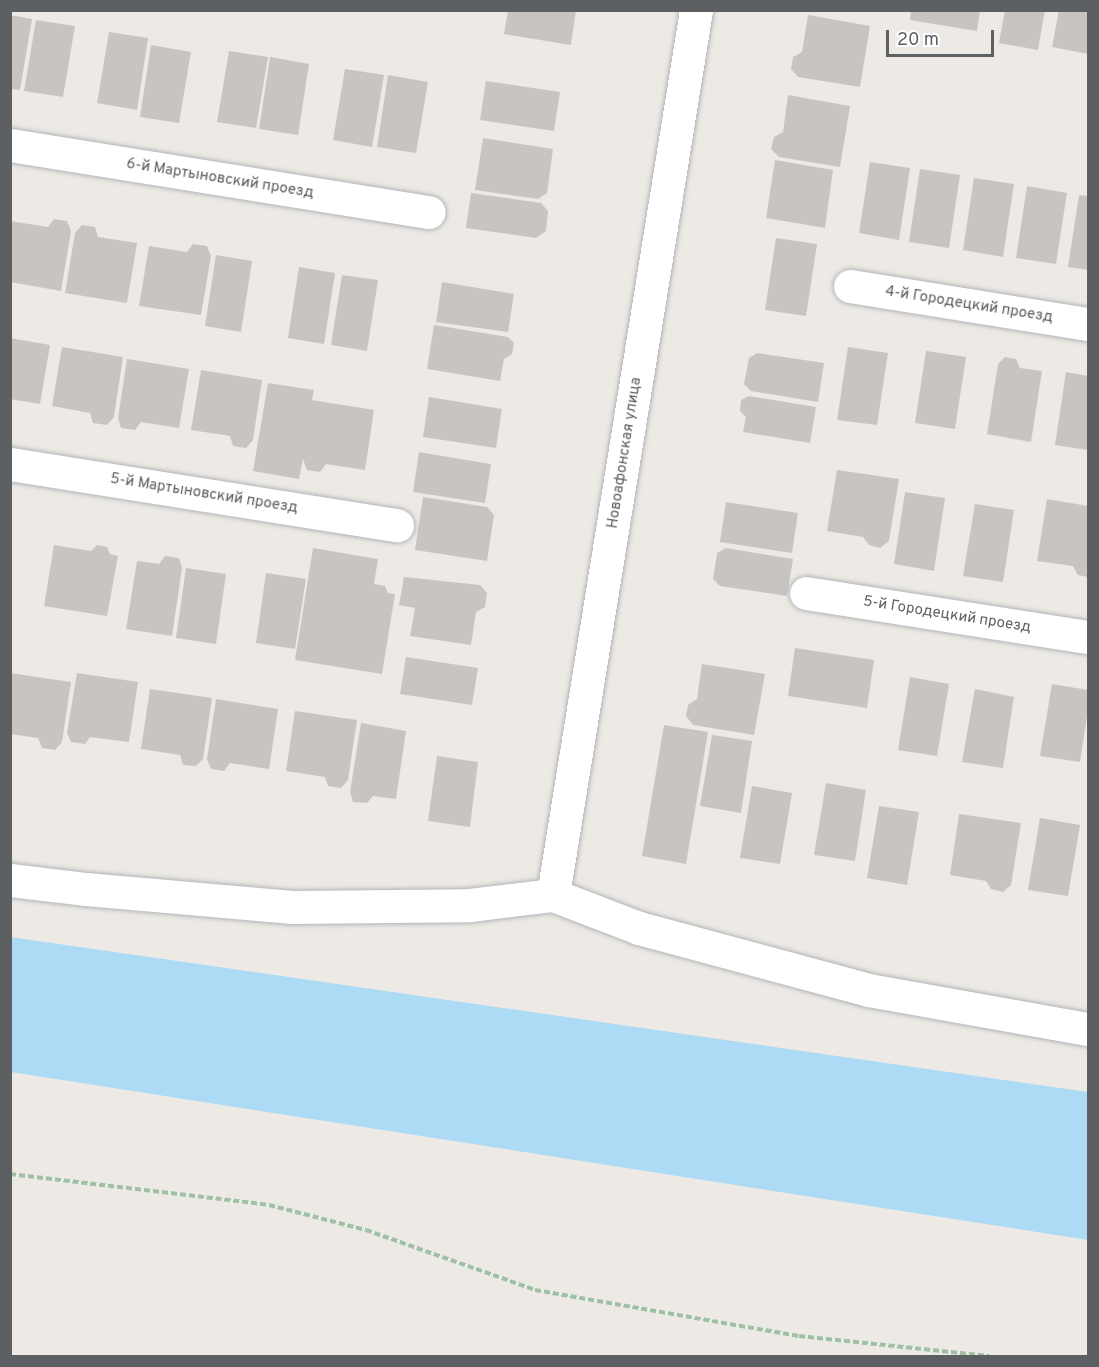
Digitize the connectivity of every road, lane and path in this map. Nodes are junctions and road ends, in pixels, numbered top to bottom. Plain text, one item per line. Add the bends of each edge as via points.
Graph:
1 (696, 10) edge
2 (10, 146) edge
3 (429, 212) dead end
4 (850, 286) dead end
5 (1089, 324) edge
6 (10, 464) edge
7 (397, 525) dead end
8 (806, 593) dead end
9 (1089, 637) edge
10 (10, 880) edge
11 (553, 895) junction
12 (1089, 1029) edge
13 (10, 1174) edge
14 (989, 1356) edge

1 - 11 street, Новоафонская улица
2 - 3 street, 6-й Мартыновский проезд
4 - 5 street, 4-й Городецкий проезд
6 - 7 street, 5-й Мартыновский проезд
8 - 9 street, 5-й Городецкий проезд
10 - 11 street via 292,907 470,905
11 - 12 street via 639,928 868,990
13 - 14 path via 269,1205 366,1230 535,1290 799,1336

